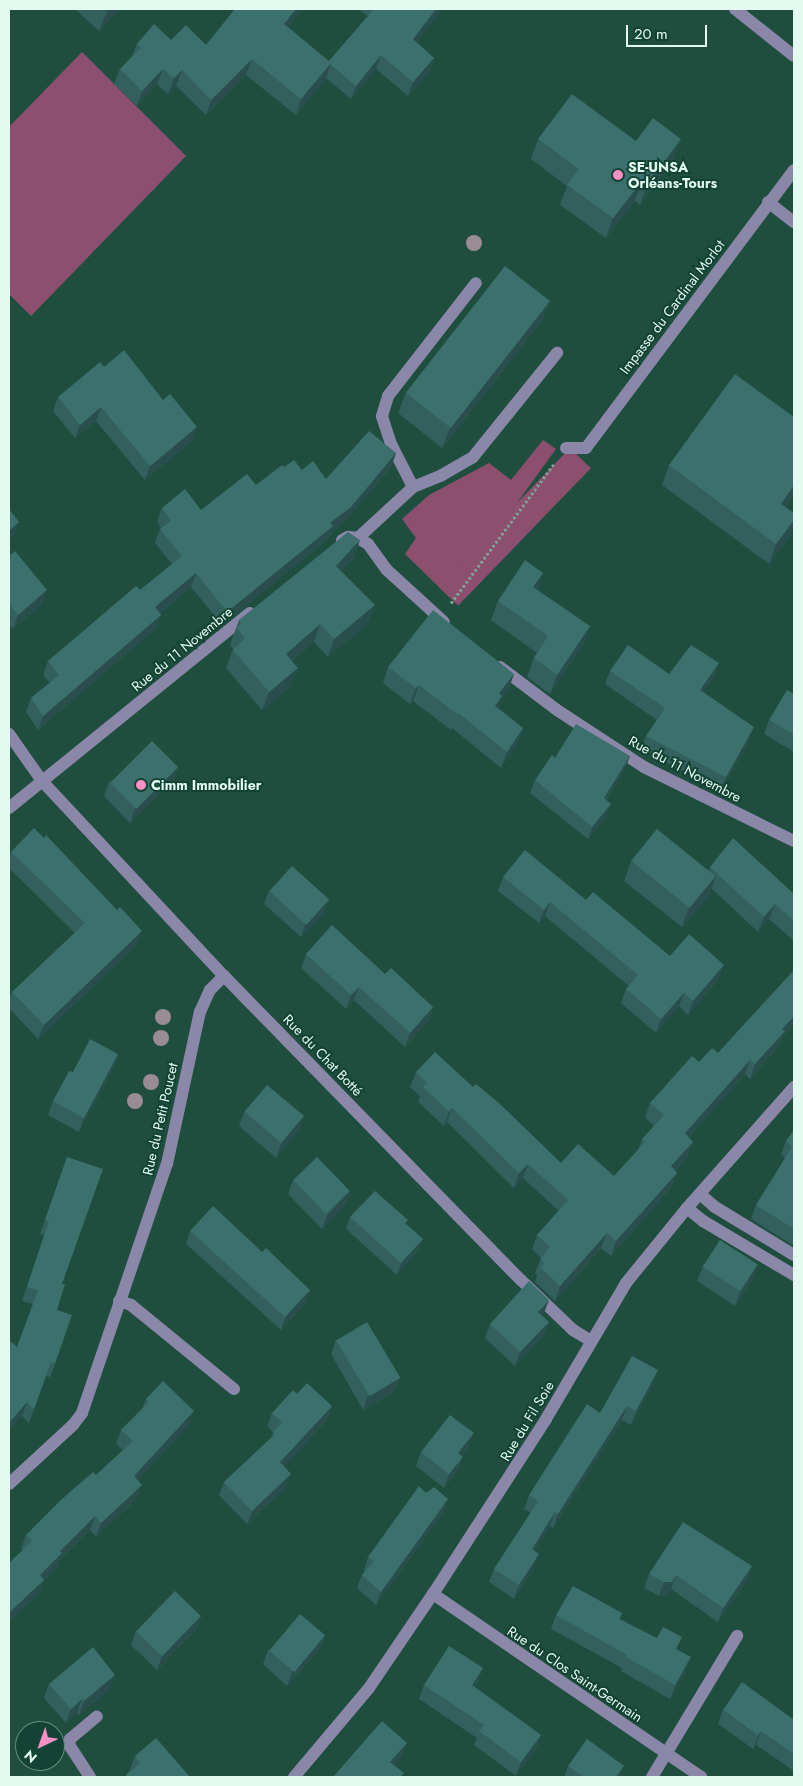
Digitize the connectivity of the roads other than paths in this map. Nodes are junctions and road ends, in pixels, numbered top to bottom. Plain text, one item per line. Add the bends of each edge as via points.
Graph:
1 (735, 9) edge
2 (794, 56) edge
3 (794, 170) edge
4 (768, 202) junction
5 (794, 222) edge
6 (476, 282) dead end
7 (556, 353) dead end
8 (566, 448) road end
9 (413, 487) junction
10 (358, 538) junction
11 (331, 548) edge
12 (263, 603) edge
13 (452, 629) edge
14 (488, 658) edge
15 (9, 734) edge
16 (42, 781) junction
17 (9, 808) edge
18 (794, 841) edge
19 (224, 976) junction
20 (794, 1087) edge
21 (700, 1194) junction
22 (687, 1208) junction
23 (794, 1255) edge
24 (794, 1275) edge
25 (119, 1301) junction
26 (591, 1341) junction
27 (234, 1389) dead end
28 (9, 1482) edge
29 (433, 1594) junction
30 (737, 1636) dead end
31 (98, 1716) dead end
32 (666, 1754) junction
33 (90, 1777) edge
34 (294, 1777) edge
35 (652, 1777) edge
36 (701, 1777) edge

1 - 2 street
3 - 4 street, Impasse du Cardinal Morlot
4 - 5 street
4 - 8 street, Impasse du Cardinal Morlot via 586,448
6 - 9 street via 388,396 382,416 391,444
7 - 9 street via 473,457
9 - 10 street
10 - 11 street via 348,537
10 - 13 street via 368,544 392,575
12 - 16 street, Rue du 11 Novembre
14 - 18 street, Rue du 11 Novembre via 557,710 644,767
15 - 16 street, Rue du Chat Botté
16 - 17 street, Rue du 11 Novembre
16 - 19 street, Rue du Chat Botté
19 - 25 street, Rue du Petit Poucet via 210,990 200,1012 167,1164
19 - 26 street, Rue du Chat Botté via 521,1280 573,1330
20 - 21 street, Rue du Fil Soie
21 - 22 street, Rue du Fil Soie
21 - 23 street via 715,1208
22 - 24 street via 703,1221
22 - 26 street, Rue du Fil Soie via 626,1284
25 - 27 street via 131,1305
25 - 28 street, Rue du Petit Poucet via 82,1413 73,1425
26 - 29 street, Rue du Fil Soie via 506,1484
29 - 32 street, Rue du Clos Saint-Germain
29 - 34 street, Rue du Fil Soie via 369,1688
30 - 32 street
31 - 33 street via 70,1739 69,1745
32 - 35 street
32 - 36 street, Rue du Clos Saint-Germain

